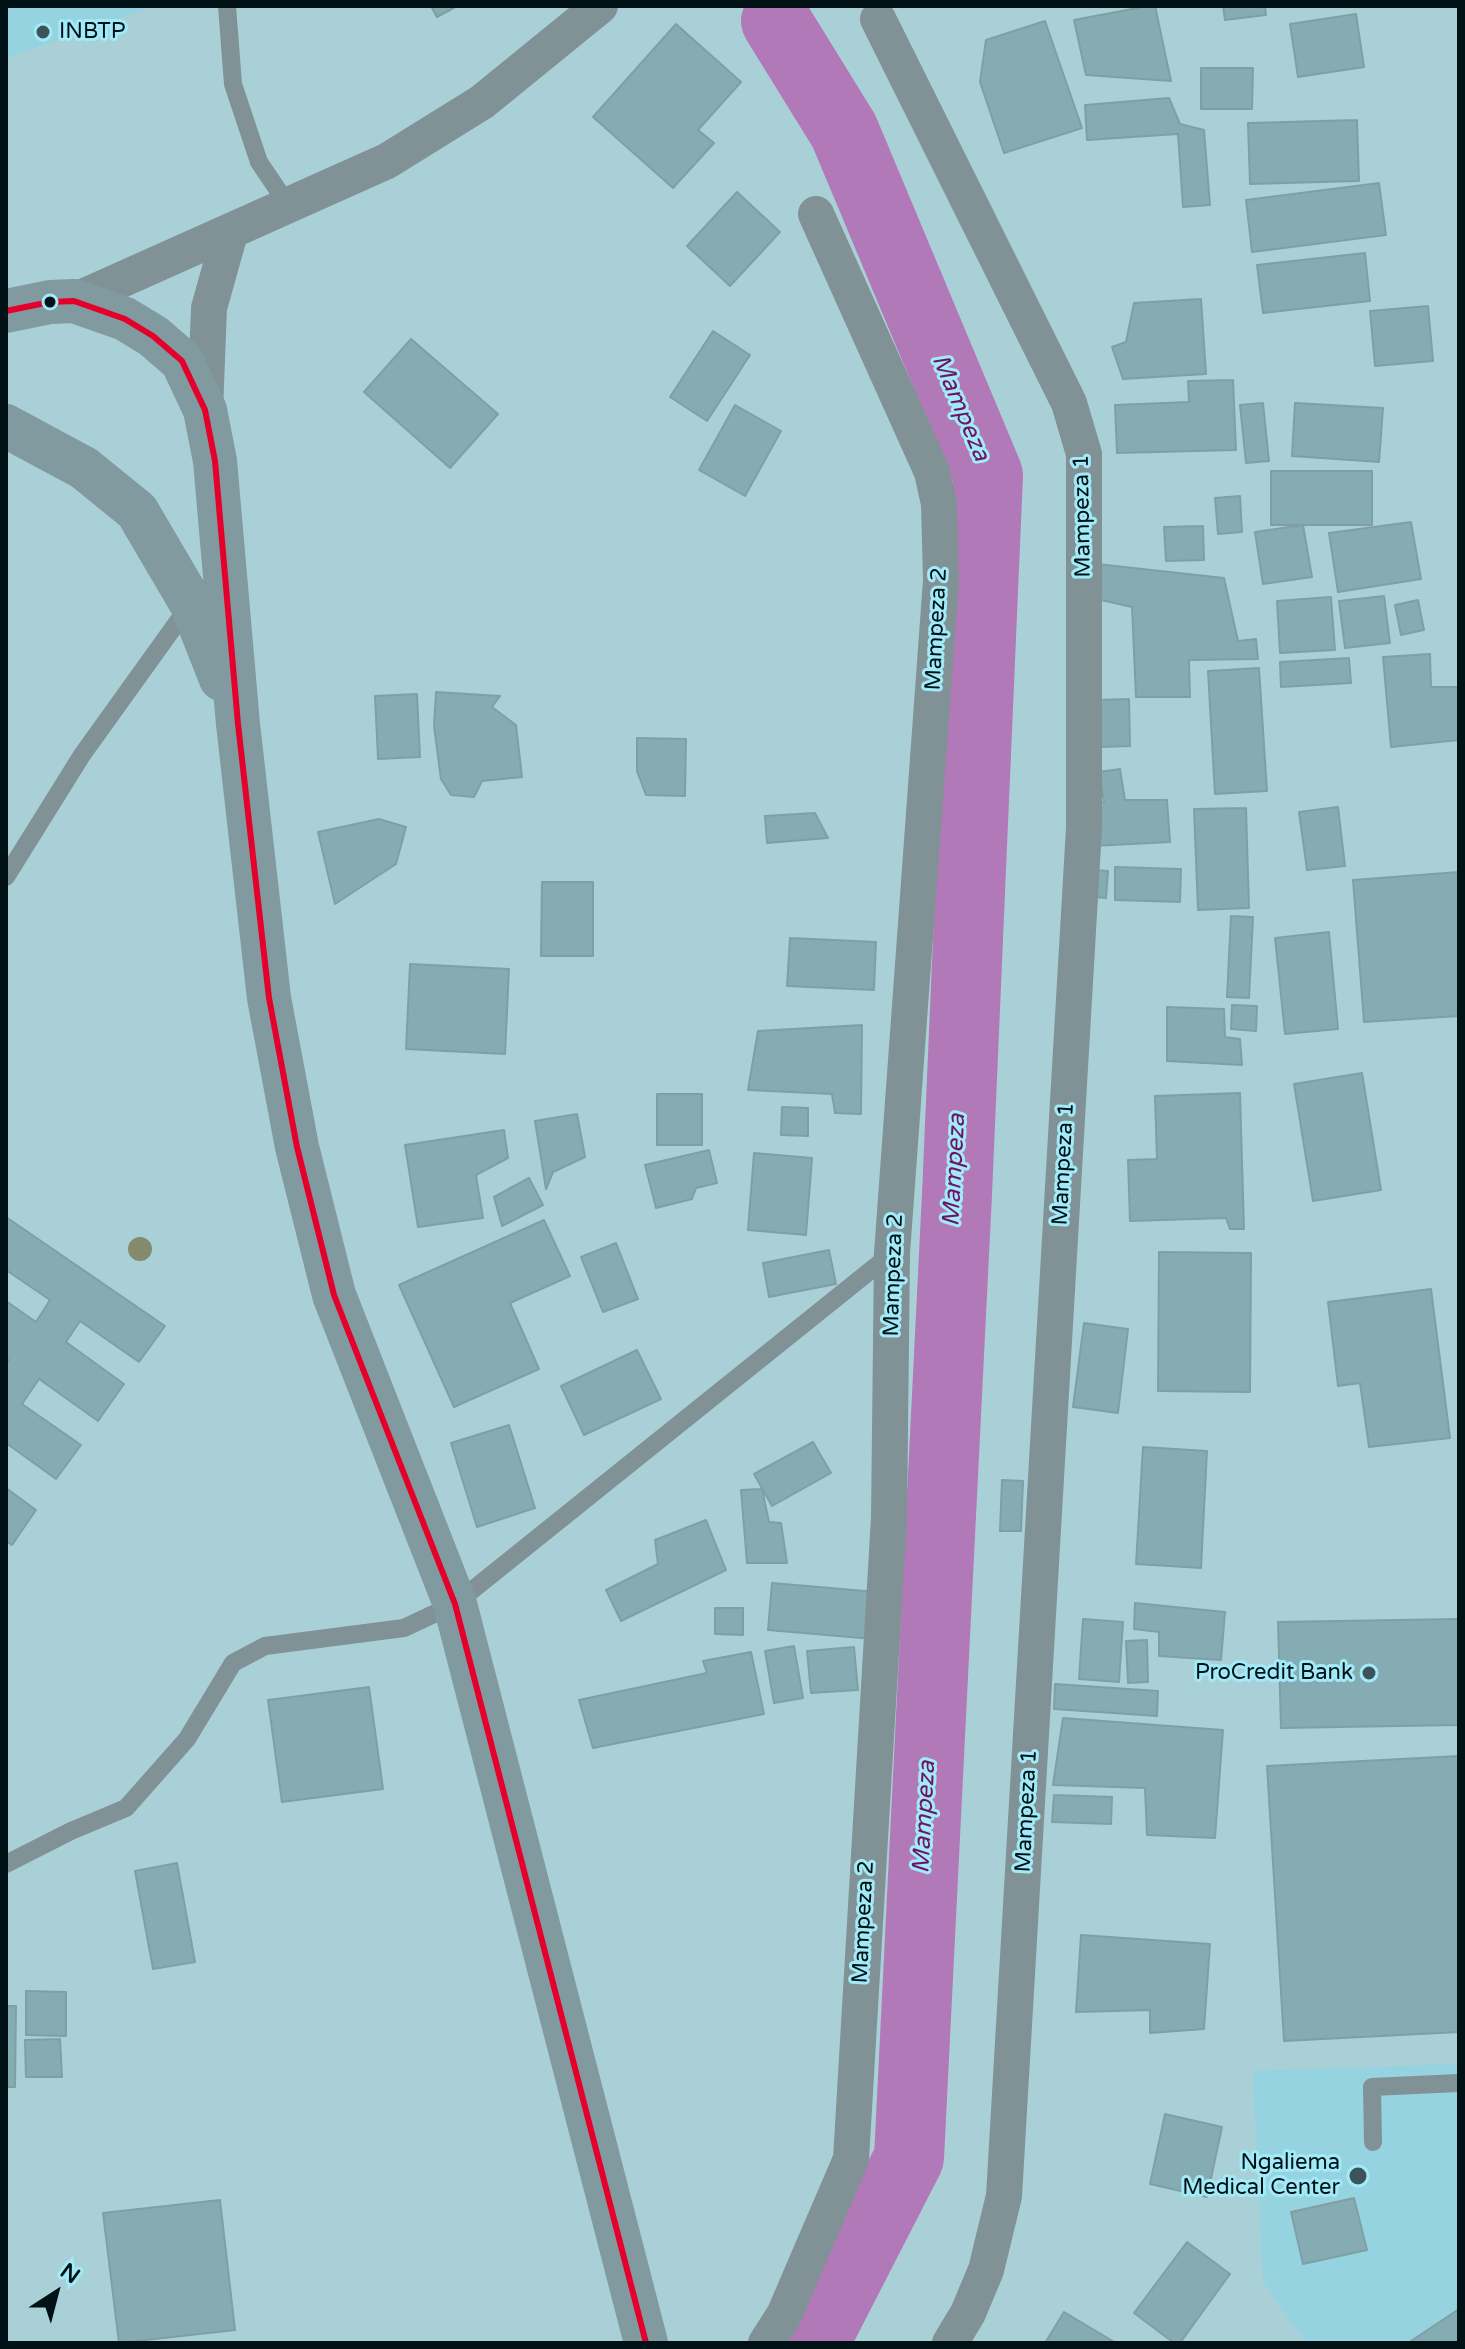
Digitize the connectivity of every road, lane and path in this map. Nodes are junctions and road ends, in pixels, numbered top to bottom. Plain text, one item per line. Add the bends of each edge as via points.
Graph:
1 (227, 6) edge
2 (600, 6) edge
3 (878, 19) dead end
4 (288, 205) junction
5 (816, 214) dead end
6 (230, 233) junction
7 (74, 301) junction
8 (6, 311) edge
9 (205, 410) junction
10 (6, 426) edge
11 (191, 603) junction
12 (238, 724) junction
13 (6, 877) edge
14 (892, 1253) junction
15 (455, 1604) junction
16 (6, 1864) edge
17 (1459, 2083) edge
18 (1373, 2142) dead end
19 (646, 2343) edge
20 (766, 2343) edge
21 (950, 2343) edge

1 - 4 lane via 233,84 259,162
2 - 4 street via 482,102 387,161
3 - 21 street, Mampeza 1 via 1069,403 1084,454 1085,478 1084,828 1004,2196 986,2270
4 - 6 street
5 - 14 street, Mampeza 2 via 932,472 939,504 940,595
6 - 7 street
6 - 9 street via 209,308
7 - 8 street
7 - 9 street via 125,319 153,336 182,361
9 - 12 street via 215,461
10 - 11 street via 84,468 137,511
11 - 12 street
11 - 13 lane via 82,755
12 - 15 street via 269,998 297,1147 334,1295
14 - 15 lane
14 - 20 street, Mampeza 2 via 889,1518 851,2159 784,2315
15 - 16 lane via 404,1628 265,1646 233,1663 187,1739 126,1808
15 - 19 street
17 - 18 lane via 1372,2087

